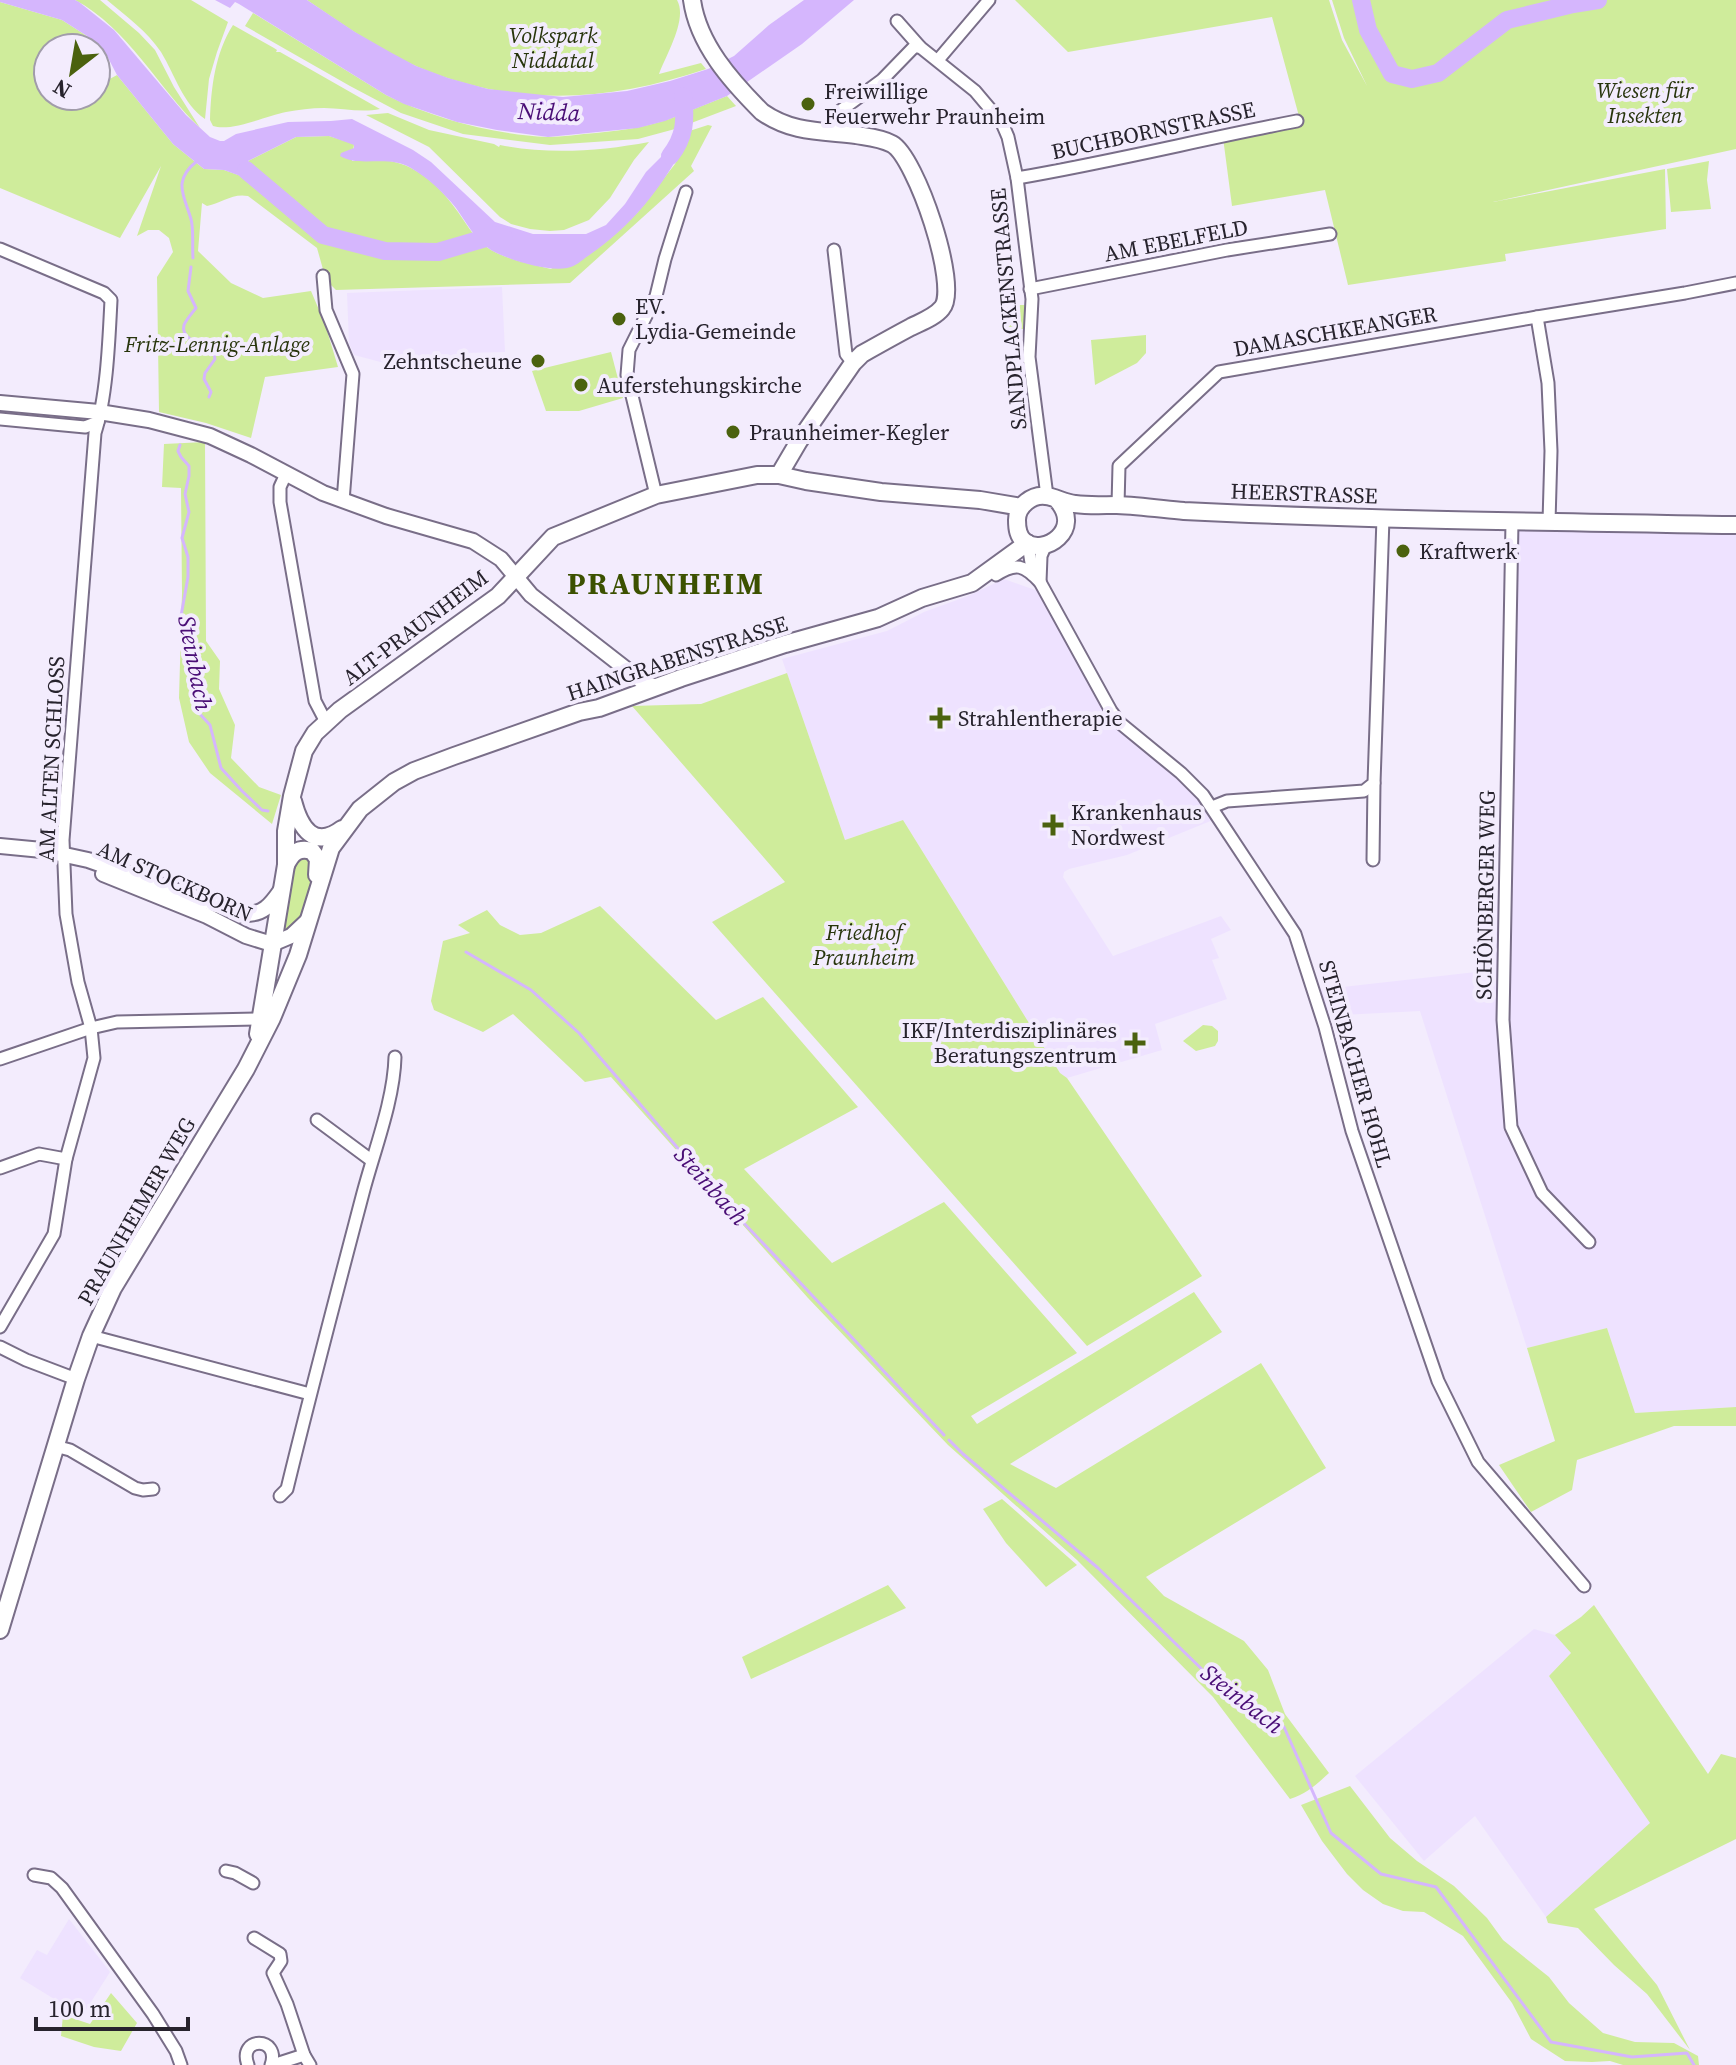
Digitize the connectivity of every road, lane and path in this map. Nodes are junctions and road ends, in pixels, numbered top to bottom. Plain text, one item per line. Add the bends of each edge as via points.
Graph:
1 (692, 0) edge
2 (989, 0) edge
3 (897, 21) dead end
4 (920, 47) junction
5 (938, 60) junction
6 (1297, 121) dead end
7 (827, 132) junction
8 (1017, 178) junction
9 (686, 192) dead end
10 (1330, 234) dead end
11 (0, 249) edge
12 (834, 250) dead end
13 (323, 276) dead end
14 (1736, 283) edge
15 (1030, 289) junction
16 (1537, 317) junction
17 (853, 363) junction
18 (0, 403) edge
19 (99, 417) junction
20 (0, 419) edge
21 (286, 474) junction
22 (779, 475) junction
23 (656, 495) junction
24 (1052, 498) junction
25 (343, 501) junction
26 (1118, 505) junction
27 (1021, 507) junction
28 (1383, 518) junction
29 (1512, 522) junction
30 (1549, 522) junction
31 (1068, 523) junction
32 (1736, 525) edge
33 (1027, 543) junction
34 (1046, 544) junction
35 (515, 577) junction
36 (1037, 578) junction
37 (972, 583) junction
38 (657, 687) junction
39 (326, 722) junction
40 (1374, 783) junction
41 (292, 796) junction
42 (1212, 807) junction
43 (347, 825) junction
44 (0, 846) edge
45 (63, 855) junction
46 (1373, 860) dead end
47 (286, 865) junction
48 (317, 889) junction
49 (281, 890) junction
50 (309, 919) junction
51 (272, 944) junction
52 (260, 1019) junction
53 (91, 1028) junction
54 (255, 1051) junction
55 (395, 1057) dead end
56 (0, 1059) edge
57 (317, 1120) dead end
58 (66, 1159) junction
59 (371, 1160) junction
60 (0, 1168) edge
61 (1589, 1242) dead end
62 (0, 1327) edge
63 (91, 1336) junction
64 (0, 1347) edge
65 (76, 1379) junction
66 (310, 1394) junction
67 (55, 1446) junction
68 (153, 1489) dead end
69 (280, 1496) dead end
70 (1584, 1586) dead end
71 (0, 1630) edge
72 (226, 1871) dead end
73 (34, 1875) dead end
74 (253, 1883) dead end
75 (254, 1938) dead end
76 (307, 2060) edge
77 (244, 2064) edge
78 (181, 2065) edge
79 (272, 2065) edge

1 - 7 main road via 711,52 762,112 795,128
2 - 5 street
3 - 4 street, SANDPLACKENSTRASSE
4 - 5 street, SANDPLACKENSTRASSE
4 - 7 street via 836,114
5 - 8 street, SANDPLACKENSTRASSE via 1002,123
6 - 8 street, BUCHBORNSTRASSE
7 - 17 main road via 889,142 905,155 933,223 947,279 944,307
8 - 15 street, SANDPLACKENSTRASSE
9 - 23 street via 656,296 629,350 627,375
10 - 15 street, AM EBELFELD
11 - 19 street, AM ALTEN SCHLOSS via 111,300
12 - 17 street via 846,354
13 - 25 street via 326,310 353,374
14 - 16 street, DAMASCHKEANGER
15 - 24 street, SANDPLACKENSTRASSE via 1029,357
16 - 26 street, DAMASCHKEANGER via 1219,372 1119,466
16 - 30 street via 1548,383
17 - 22 main road
18 - 19 street
19 - 20 street via 85,427
19 - 21 street via 149,420 210,436
19 - 45 street, AM ALTEN SCHLOSS
21 - 25 street
21 - 39 street via 280,502 315,701
22 - 23 main road, ALT-PRAUNHEIM
22 - 27 main road
23 - 35 main road, ALT-PRAUNHEIM via 553,537
24 - 26 main road, HEERSTRASSE
24 - 27 main road via 1037,497
24 - 31 main road via 1067,514
25 - 35 street via 473,541 501,559
26 - 28 main road, HEERSTRASSE
26 - 31 main road via 1091,510
27 - 33 main road via 1017,528
28 - 29 main road, HEERSTRASSE
28 - 40 street
29 - 30 main road, HEERSTRASSE
29 - 61 street, SCHÖNBERGER WEG via 1503,1020 1511,1127 1542,1193
30 - 32 main road, HEERSTRASSE
31 - 34 main road
33 - 34 main road
33 - 36 street, STEINBACHER HOHL
33 - 37 main road, HAINGRABENSTRASSE
34 - 36 street
35 - 38 street via 644,683
35 - 39 main road, ALT-PRAUNHEIM via 498,596
36 - 37 street via 1013,565
36 - 42 street, STEINBACHER HOHL via 1120,723 1181,773
37 - 38 main road, HAINGRABENSTRASSE
38 - 43 main road, HAINGRABENSTRASSE via 414,771 376,795
39 - 41 main road, ALT-PRAUNHEIM via 304,751
40 - 42 street via 1364,791 1227,801
40 - 46 street
41 - 43 main road via 309,833 332,837
41 - 47 main road, PRAUNHEIMER WEG
42 - 70 street, STEINBACHER HOHL via 1295,934 1356,1144 1438,1381 1469,1446
43 - 48 main road, PRAUNHEIMER WEG via 331,848
44 - 45 street
45 - 49 street, AM STOCKBORN via 242,914 261,913
45 - 51 street, AM STOCKBORN
45 - 53 street, AM ALTEN SCHLOSS via 66,914
47 - 48 main road via 296,851 312,851 318,859
47 - 49 main road, PRAUNHEIMER WEG
48 - 50 main road, PRAUNHEIMER WEG
49 - 51 main road, PRAUNHEIMER WEG
50 - 51 street, AM STOCKBORN via 291,936
50 - 54 main road, PRAUNHEIMER WEG via 295,964
51 - 52 main road, PRAUNHEIMER WEG
52 - 53 street via 117,1022
52 - 54 main road, PRAUNHEIMER WEG
53 - 56 street
53 - 58 street, AM ALTEN SCHLOSS via 94,1058
54 - 63 main road, PRAUNHEIMER WEG via 113,1288
55 - 59 street via 395,1080
57 - 59 street
58 - 60 street via 39,1154
58 - 62 street, AM ALTEN SCHLOSS via 54,1234
59 - 66 street
63 - 65 main road, PRAUNHEIMER WEG
63 - 66 street
64 - 65 street
65 - 67 main road, PRAUNHEIMER WEG
66 - 69 street via 287,1489
67 - 68 street via 135,1488
67 - 71 main road, PRAUNHEIMER WEG
72 - 74 street
73 - 78 street via 51,1878 62,1888 153,2014
75 - 76 street via 280,1954 273,1973
76 - 79 street
77 - 79 street via 246,2052 257,2043 273,2053

